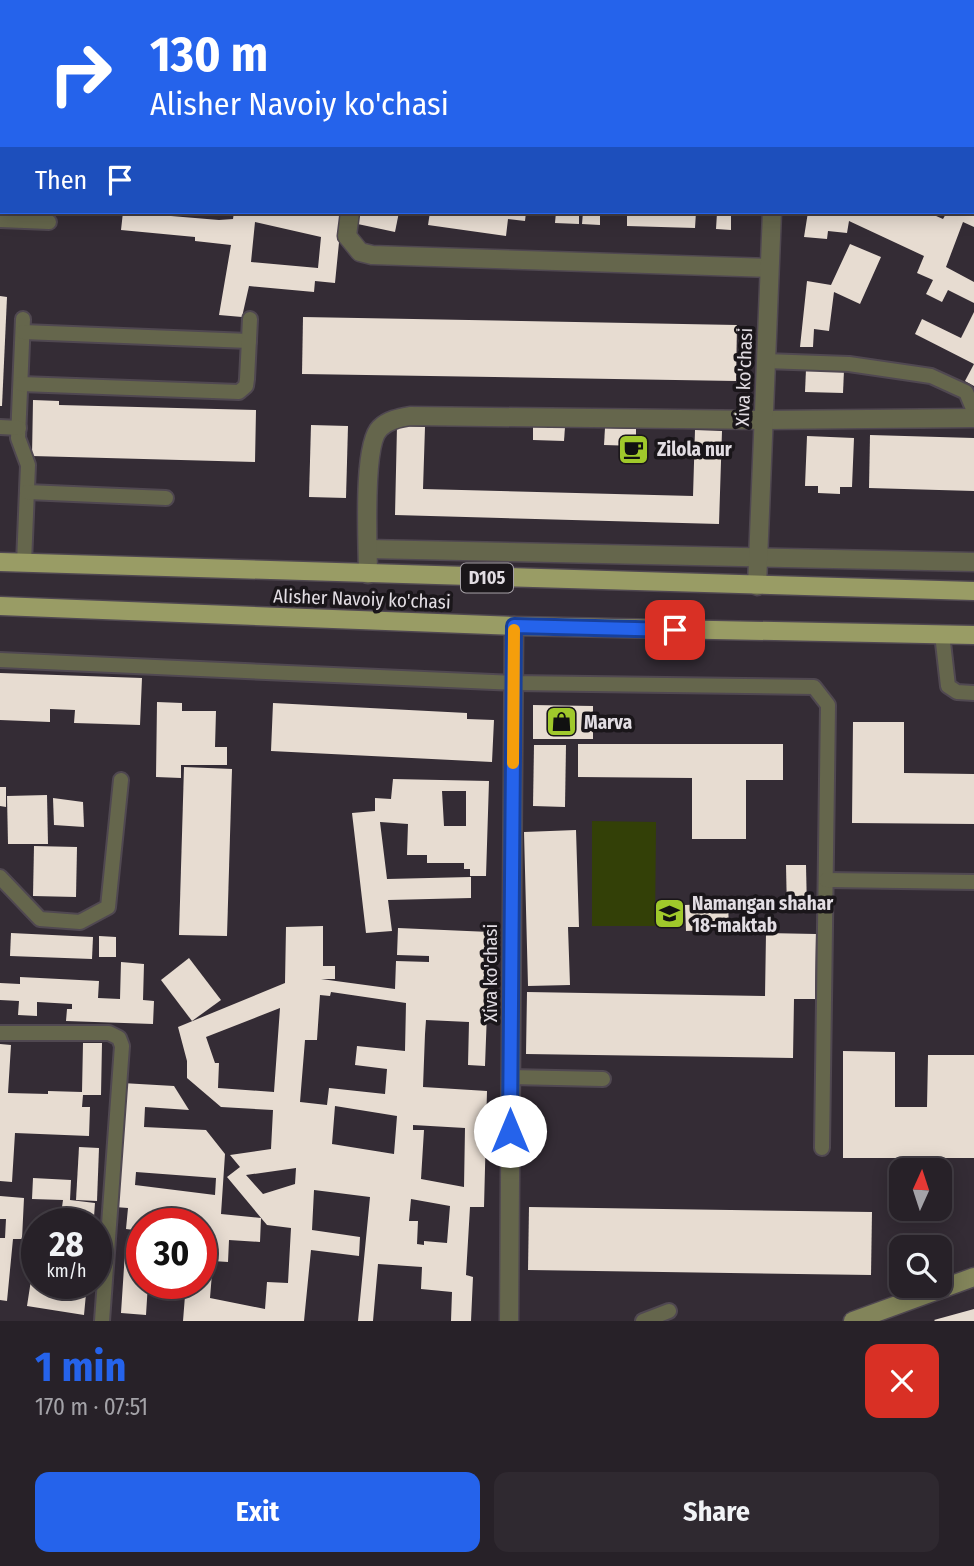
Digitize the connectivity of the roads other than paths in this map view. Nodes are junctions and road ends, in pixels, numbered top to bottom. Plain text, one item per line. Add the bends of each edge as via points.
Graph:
1 (350, 214) edge
2 (772, 214) edge
3 (0, 220) edge
4 (49, 222) dead end
5 (769, 268) junction
6 (250, 319) dead end
7 (249, 341) junction
8 (765, 361) junction
9 (21, 384) junction
10 (974, 411) edge
11 (974, 418) edge
12 (763, 420) junction
13 (0, 427) edge
14 (19, 428) junction
15 (27, 492) junction
16 (166, 498) dead end
17 (368, 549) junction
18 (758, 556) junction
19 (0, 562) edge
20 (974, 562) edge
21 (24, 563) junction
22 (368, 574) junction
23 (757, 586) junction
24 (974, 590) edge
25 (0, 606) edge
26 (514, 626) junction
27 (942, 634) junction
28 (974, 635) edge
29 (0, 660) edge
30 (513, 683) junction
31 (974, 693) edge
32 (121, 780) dead end
33 (0, 877) edge
34 (826, 880) junction
35 (974, 882) edge
36 (0, 1033) edge
37 (510, 1077) junction
38 (603, 1079) dead end
39 (822, 1148) dead end
40 (974, 1278) edge
41 (669, 1311) dead end
42 (102, 1321) edge
43 (509, 1321) edge
44 (643, 1321) edge
45 (855, 1321) edge

1 - 5 street via 347,236 360,252 372,255
2 - 5 street, Xiva ko'chasi
3 - 4 lane
5 - 8 street, Xiva ko'chasi
6 - 7 lane
7 - 9 lane via 246,386 239,392
7 - 9 lane via 23,325
8 - 10 lane via 849,364 931,376 966,392
8 - 12 street, Xiva ko'chasi
9 - 14 lane
11 - 12 street
12 - 17 street via 410,416 389,421 378,429 368,464
12 - 18 street, Xiva ko'chasi
13 - 14 lane
14 - 15 lane via 28,465
15 - 16 lane
15 - 21 lane
17 - 18 street
17 - 22 street
18 - 20 street
18 - 23 street, Xiva ko'chasi
19 - 21 main road, Alisher Navoiy ko'chasi / D105
21 - 22 main road, Alisher Navoiy ko'chasi / D105
22 - 23 main road, Alisher Navoiy ko'chasi / D105
23 - 24 main road, Alisher Navoiy ko'chasi / D105
25 - 26 main road, Alisher Navoiy ko'chasi
26 - 27 main road, Alisher Navoiy ko'chasi
26 - 30 street, Xiva ko'chasi
27 - 28 main road, Alisher Navoiy ko'chasi
27 - 31 lane via 948,687
29 - 30 lane
30 - 34 lane via 814,687 828,705
30 - 37 street, Xiva ko'chasi
32 - 33 lane via 108,906 80,922 40,919
34 - 35 lane
34 - 39 lane
36 - 42 lane via 109,1033 119,1038 122,1046
37 - 38 lane
37 - 43 street, Xiva ko'chasi
40 - 45 street
41 - 44 lane

